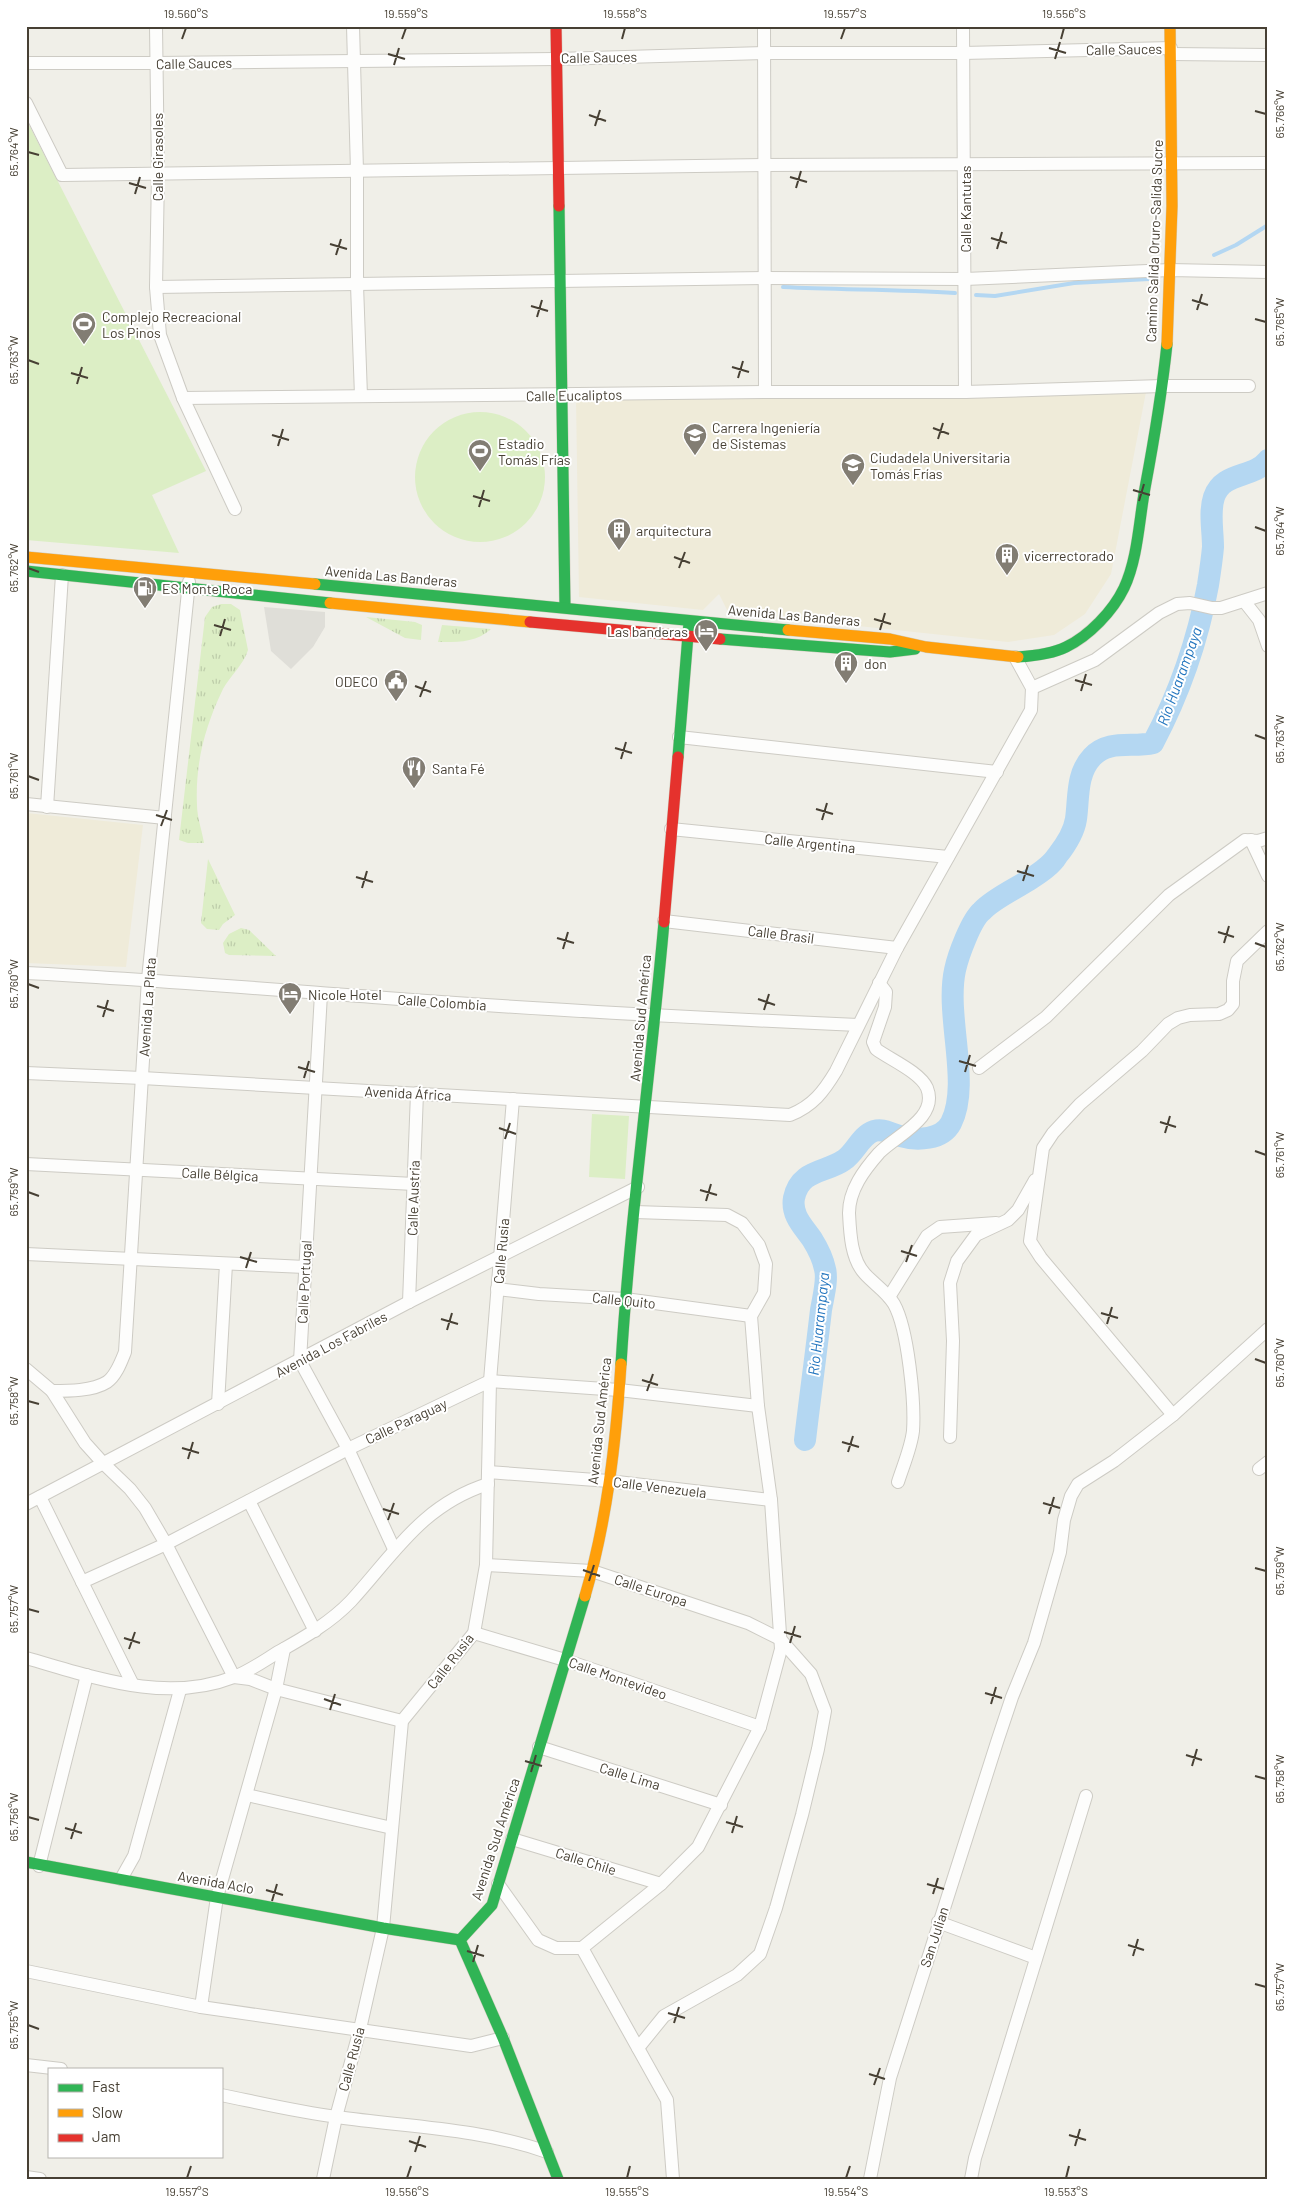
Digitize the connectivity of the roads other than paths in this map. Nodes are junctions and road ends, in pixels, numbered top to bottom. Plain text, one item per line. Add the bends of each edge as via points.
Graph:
1 (156, 26) edge
2 (353, 26) edge
3 (556, 26) edge
4 (764, 26) edge
5 (963, 26) edge
6 (1170, 26) edge
7 (1171, 51) junction
8 (764, 53) junction
9 (963, 53) junction
10 (1268, 55) edge
11 (556, 58) junction
12 (354, 60) junction
13 (26, 63) edge
14 (156, 63) junction
15 (26, 103) edge
16 (1172, 163) junction
17 (1268, 163) edge
18 (965, 164) junction
19 (764, 165) junction
20 (558, 169) junction
21 (357, 171) junction
22 (158, 175) junction
23 (1170, 270) junction
24 (1268, 272) edge
25 (765, 278) junction
26 (965, 279) junction
27 (560, 282) junction
28 (357, 285) junction
29 (156, 287) junction
30 (1162, 386) junction
31 (1249, 386) dead end
32 (765, 392) junction
33 (966, 392) junction
34 (562, 395) junction
35 (361, 396) junction
36 (183, 398) junction
37 (235, 509) dead end
38 (26, 556) edge
39 (26, 571) edge
40 (190, 572) junction
41 (62, 575) junction
42 (188, 588) junction
43 (1268, 593) edge
44 (1244, 601) junction
45 (565, 607) junction
46 (689, 622) junction
47 (688, 637) junction
48 (1268, 646) edge
49 (926, 647) junction
50 (1015, 657) junction
51 (1032, 688) junction
52 (679, 737) junction
53 (997, 772) junction
54 (26, 804) edge
55 (47, 807) junction
56 (165, 818) junction
57 (671, 829) junction
58 (1268, 838) edge
59 (1251, 840) junction
60 (948, 857) junction
61 (1268, 876) edge
62 (664, 921) junction
63 (1268, 930) edge
64 (897, 948) junction
65 (26, 973) edge
66 (148, 980) junction
67 (880, 983) junction
68 (322, 994) junction
69 (656, 1016) junction
70 (858, 1025) junction
71 (980, 1068) dead end
72 (26, 1073) edge
73 (142, 1078) junction
74 (315, 1087) junction
75 (418, 1093) junction
76 (513, 1099) junction
77 (646, 1106) junction
78 (26, 1164) edge
79 (136, 1170) junction
80 (1040, 1171) junction
81 (310, 1178) junction
82 (414, 1184) junction
83 (638, 1186) junction
84 (635, 1212) junction
85 (1004, 1222) junction
86 (26, 1254) edge
87 (501, 1257) junction
88 (131, 1260) junction
89 (226, 1264) junction
90 (305, 1267) junction
91 (497, 1289) junction
92 (888, 1297) junction
93 (625, 1299) junction
94 (409, 1302) junction
95 (751, 1316) junction
96 (1268, 1329) edge
97 (300, 1361) junction
98 (26, 1370) edge
99 (490, 1381) junction
100 (619, 1390) junction
101 (52, 1392) junction
102 (218, 1404) junction
103 (758, 1406) junction
104 (1173, 1415) junction
105 (950, 1437) dead end
106 (348, 1449) junction
107 (102, 1463) junction
108 (488, 1478) junction
109 (609, 1481) junction
110 (898, 1482) dead end
111 (40, 1497) junction
112 (771, 1500) junction
113 (249, 1501) junction
114 (26, 1504) edge
115 (166, 1544) junction
116 (394, 1549) junction
117 (486, 1565) junction
118 (592, 1571) junction
119 (82, 1582) junction
120 (315, 1631) junction
121 (474, 1633) junction
122 (780, 1639) junction
123 (284, 1649) junction
124 (26, 1658) edge
125 (565, 1660) junction
126 (87, 1675) junction
127 (234, 1677) junction
128 (133, 1685) junction
129 (276, 1689) junction
130 (180, 1690) junction
131 (402, 1721) junction
132 (760, 1727) junction
133 (539, 1747) junction
134 (246, 1795) junction
135 (1086, 1796) dead end
136 (721, 1804) junction
137 (392, 1828) junction
138 (512, 1839) junction
139 (26, 1862) edge
140 (39, 1866) junction
141 (121, 1879) junction
142 (498, 1884) junction
143 (661, 1884) junction
144 (218, 1897) junction
145 (938, 1922) junction
146 (383, 1928) junction
147 (460, 1940) junction
148 (582, 1948) junction
149 (1036, 1958) junction
150 (26, 1971) edge
151 (202, 2007) junction
152 (360, 2029) junction
153 (503, 2038) junction
154 (638, 2048) junction
155 (26, 2065) edge
156 (52, 2068) edge
157 (222, 2095) edge
158 (336, 2117) junction
159 (547, 2152) junction
160 (26, 2177) edge
161 (40, 2179) edge
162 (323, 2179) edge
163 (558, 2179) edge
164 (673, 2179) edge
165 (870, 2179) edge
166 (971, 2179) edge

1 - 14 street, Calle Girasoles
2 - 12 street
3 - 11 main road
4 - 8 street
5 - 9 street, Calle Kantutas
6 - 7 main road, Camino Salida Oruro-Salida Sucre
7 - 9 street, Calle Sauces
7 - 10 street, Calle Sauces
7 - 16 main road, Camino Salida Oruro-Salida Sucre
8 - 9 street, Calle Sauces
8 - 11 street, Calle Sauces
8 - 19 street
9 - 18 street, Calle Kantutas
11 - 12 street, Calle Sauces
11 - 20 main road
12 - 14 street, Calle Sauces
12 - 21 street
13 - 14 street, Calle Sauces
14 - 22 street, Calle Girasoles
15 - 22 street via 62,175
16 - 17 street
16 - 18 street
16 - 23 main road, Camino Salida Oruro-Salida Sucre
18 - 19 street
18 - 26 street, Calle Kantutas
19 - 20 street
19 - 25 street
20 - 21 street
20 - 27 main road
21 - 22 street
21 - 28 street
22 - 29 street, Calle Girasoles
23 - 24 street
23 - 26 street
23 - 30 main road, Camino Salida Oruro-Salida Sucre
25 - 26 street
25 - 27 street
25 - 32 street
26 - 33 street, Calle Kantutas
27 - 28 street
27 - 34 main road
28 - 29 street
28 - 35 street
29 - 36 street, Calle Girasoles via 160,335
30 - 31 street, Calle Eucaliptos
30 - 33 street, Calle Eucaliptos
30 - 50 main road, Camino Salida Oruro-Salida Sucre via 1132,561 1124,587 1098,624 1066,647
32 - 33 street, Calle Eucaliptos
32 - 34 street, Calle Eucaliptos
34 - 35 street, Calle Eucaliptos
34 - 45 main road
35 - 36 street, Calle Eucaliptos
36 - 37 street, Calle Girasoles
38 - 40 main road, Avenida Las Banderas
39 - 41 main road, Avenida Las Banderas
40 - 42 street, Avenida La Plata
40 - 45 main road, Avenida Las Banderas
41 - 42 main road, Avenida Las Banderas
41 - 55 street
42 - 47 main road, Avenida Las Banderas
42 - 56 street, Avenida La Plata
43 - 44 street
44 - 48 street via 1259,620
44 - 51 street via 1221,608 1177,604 1159,613 1095,660
45 - 46 main road, Avenida Las Banderas
46 - 47 main road, Avenida Sud América
46 - 49 main road, Avenida Las Banderas via 890,639
47 - 49 main road, Avenida Las Banderas via 890,652
47 - 52 main road, Avenida Sud América
49 - 50 main road, Camino Salida Oruro-Salida Sucre
50 - 51 street
51 - 53 street via 1031,710
52 - 53 street
52 - 57 main road, Avenida Sud América
53 - 60 street
54 - 55 street
55 - 56 street
56 - 66 street, Avenida La Plata
57 - 60 street, Calle Argentina
57 - 62 main road, Avenida Sud América
58 - 59 street
59 - 61 street
59 - 71 street via 1244,840 1169,895 1046,1017
60 - 64 street
62 - 64 street, Calle Brasil
62 - 69 main road, Avenida Sud América
63 - 80 street via 1237,961 1233,1004 1228,1010 1218,1014 1190,1014 1168,1024 1053,1133 1043,1148
64 - 67 street
65 - 66 street, Calle Colombia
66 - 68 street, Calle Colombia
66 - 73 street, Avenida La Plata
67 - 70 street
67 - 92 street via 886,992 885,1007 873,1042 876,1049 917,1076 926,1087 929,1101 916,1122 880,1152 865,1170 850,1201 856,1262
68 - 69 street, Calle Colombia
68 - 74 street, Calle Portugal
69 - 70 street, Calle Colombia
69 - 77 main road, Avenida Sud América
70 - 77 street, Avenida África via 826,1088 805,1109 790,1115
72 - 73 street, Avenida África
73 - 74 street, Avenida África
73 - 79 street, Avenida La Plata
74 - 75 street, Avenida África
74 - 81 street, Calle Portugal
75 - 76 street, Avenida África
75 - 82 street, Calle Austria
76 - 77 street, Avenida África
76 - 87 street, Calle Rusia
77 - 83 main road, Avenida Sud América
78 - 79 street, Calle Bélgica
79 - 81 street, Calle Bélgica
79 - 88 street, Avenida La Plata
80 - 85 street via 1018,1210
80 - 104 street via 1030,1241
81 - 82 street, Calle Bélgica
81 - 90 street, Calle Portugal
82 - 94 street, Calle Austria
83 - 84 main road, Avenida Sud América
83 - 87 street, Avenida Los Fabriles
84 - 93 main road, Avenida Sud América
84 - 95 street via 727,1215 742,1223 759,1245 766,1264 764,1293
85 - 92 street via 940,1227 927,1236
85 - 105 street via 976,1235 968,1243 957,1261 950,1283 953,1341
86 - 88 street
87 - 91 street, Calle Rusia
87 - 94 street, Avenida Los Fabriles
88 - 89 street
88 - 101 street, Avenida La Plata via 125,1352 119,1367 107,1382 79,1391
89 - 90 street
89 - 102 street
90 - 97 street, Calle Portugal
91 - 93 street, Calle Quito
91 - 99 street, Calle Rusia
92 - 110 street via 898,1313 911,1373 913,1432
93 - 95 street, Calle Quito
93 - 100 main road, Avenida Sud América
94 - 97 street, Avenida Los Fabriles
95 - 103 street
96 - 104 street, San Julian
97 - 102 street, Avenida Los Fabriles
97 - 106 street
98 - 101 street
99 - 100 street, Calle Paraguay
99 - 106 street, Calle Paraguay
99 - 108 street, Calle Rusia
100 - 103 street, Calle Paraguay
100 - 109 main road, Avenida Sud América
101 - 107 street
102 - 107 street, Avenida Los Fabriles
103 - 112 street
104 - 145 street, San Julian via 1114,1462 1078,1484 1071,1496 1060,1552 1034,1642 1012,1698
106 - 113 street, Calle Paraguay
106 - 116 street
107 - 111 street, Avenida Los Fabriles
107 - 115 street via 130,1489
108 - 109 street, Calle Venezuela
108 - 116 street via 419,1523
108 - 117 street, Calle Rusia
109 - 112 street, Calle Venezuela
109 - 118 main road, Avenida Sud América
111 - 114 street, Avenida Los Fabriles
111 - 119 street
112 - 122 street
113 - 115 street, Calle Paraguay
113 - 120 street
115 - 119 street, Calle Paraguay
115 - 127 street
116 - 120 street via 350,1601
117 - 118 street, Calle Europa
117 - 121 street, Calle Rusia
118 - 122 street, Calle Europa via 748,1623
118 - 125 main road, Avenida Sud América
119 - 128 street
120 - 123 street
121 - 125 street, Calle Montevideo
121 - 131 street, Calle Rusia
122 - 132 street via 781,1649
122 - 154 street via 811,1674 825,1711 802,1815 776,1908 760,1954 737,1975 664,2016
123 - 127 street
123 - 129 street
124 - 126 street
125 - 132 street, Calle Montevideo
125 - 133 main road, Avenida Sud América
126 - 128 street
126 - 140 street
127 - 129 street
127 - 130 street
128 - 130 street
129 - 131 street
129 - 134 street
130 - 141 street via 134,1856
131 - 137 street, Calle Rusia
132 - 136 street
133 - 136 street, Calle Lima
133 - 138 main road, Avenida Sud América
134 - 137 street
134 - 144 street
135 - 149 street
136 - 143 street via 698,1847
137 - 146 street, Calle Rusia
138 - 142 main road, Avenida Sud América
138 - 143 street, Calle Chile
139 - 140 main road, Avenida Aclo
140 - 141 main road, Avenida Aclo
141 - 144 main road, Avenida Aclo
142 - 147 main road, Avenida Sud América via 492,1905
142 - 148 street via 538,1940 556,1948
143 - 148 street
144 - 146 main road, Avenida Aclo
144 - 151 street
145 - 149 street
145 - 165 street, San Julian via 890,2078
146 - 147 main road, Avenida Aclo
146 - 152 street, Calle Rusia
147 - 153 main road
148 - 154 street
149 - 166 street
150 - 151 street
151 - 152 street
152 - 153 street via 471,2046
152 - 158 street, Calle Rusia
153 - 159 main road
154 - 164 street via 667,2100
155 - 156 street
157 - 158 street
158 - 159 street via 467,2131
158 - 162 street, Calle Rusia
159 - 163 main road
160 - 161 street

